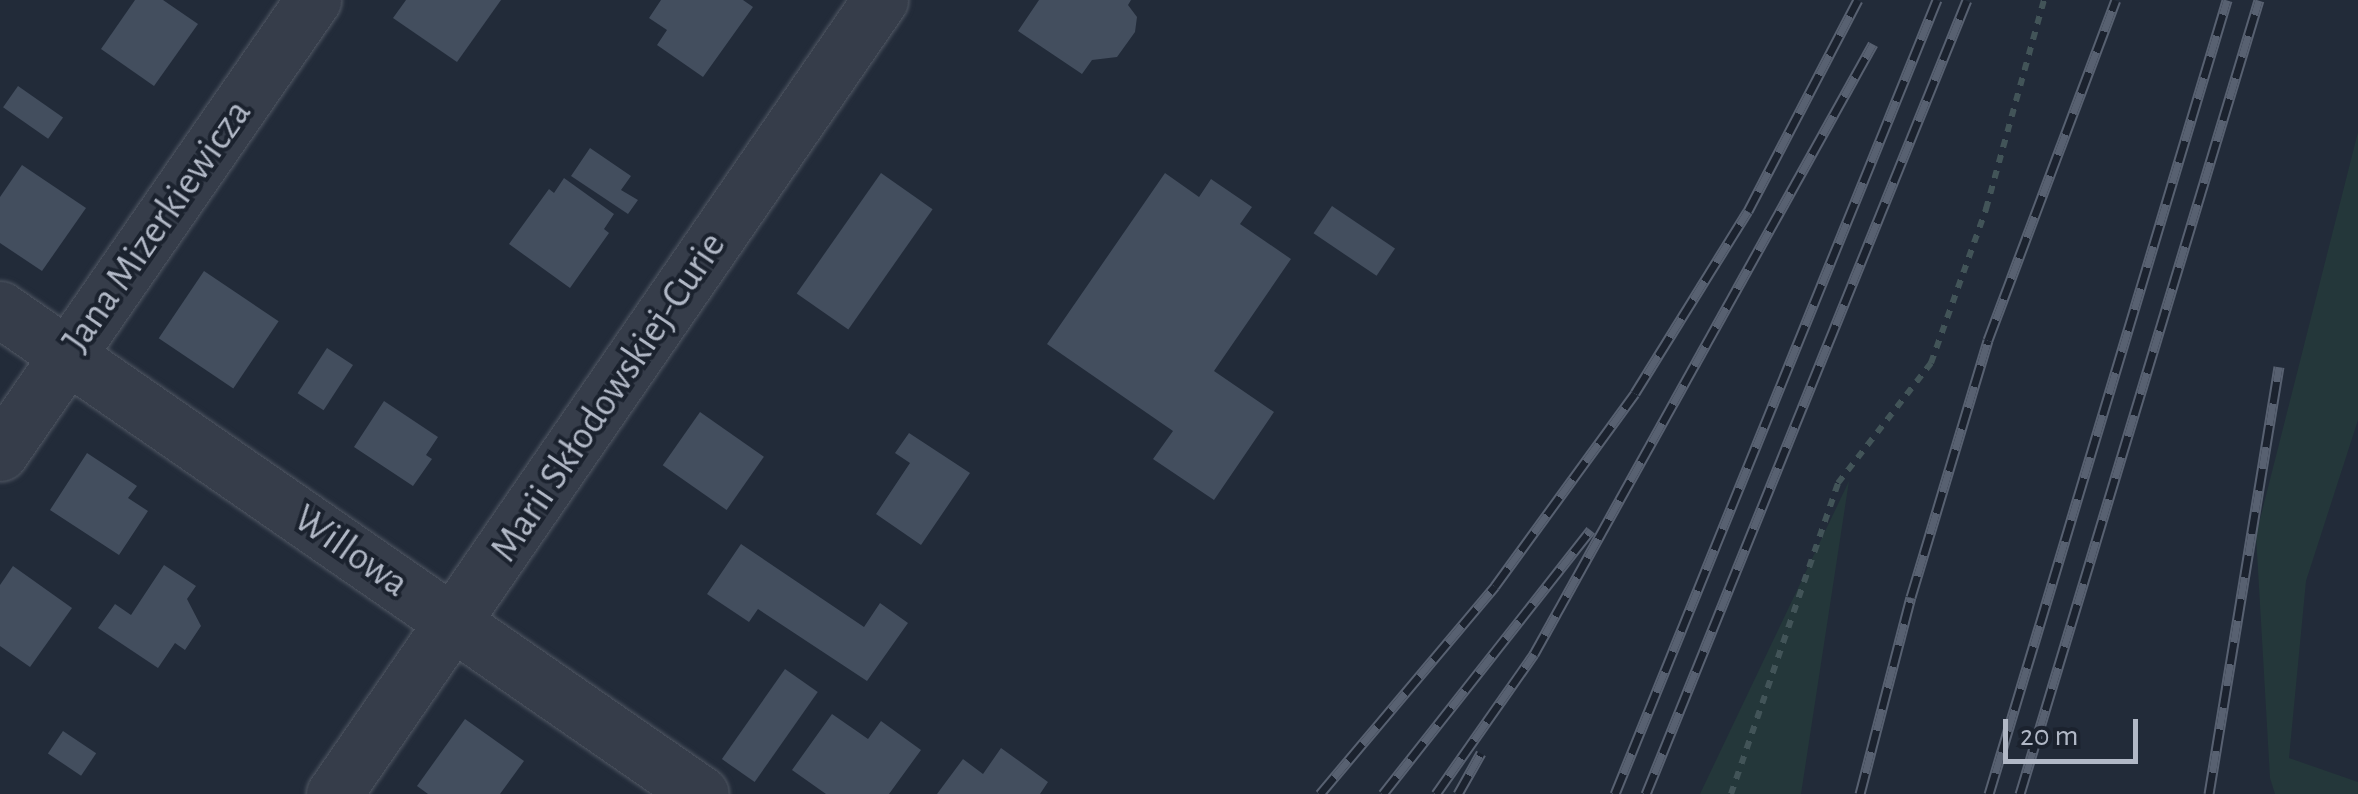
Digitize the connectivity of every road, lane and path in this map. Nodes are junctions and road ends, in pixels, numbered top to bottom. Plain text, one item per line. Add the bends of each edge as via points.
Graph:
1 (313, 0) edge
2 (880, 0) edge
3 (2044, 0) edge
4 (0, 308) edge
5 (68, 355) junction
6 (0, 453) edge
7 (454, 622) junction
8 (334, 794) edge
9 (701, 794) edge
10 (1731, 794) edge

1 - 5 street, Jana Mizerkiewicza
2 - 7 street, Marii Skłodowskiej-Curie
3 - 10 path via 1986,209 1931,364 1838,483
4 - 5 street, Willowa
5 - 6 street, Jana Mizerkiewicza
5 - 7 street, Willowa
7 - 8 street, Marii Skłodowskiej-Curie
7 - 9 street, Willowa

